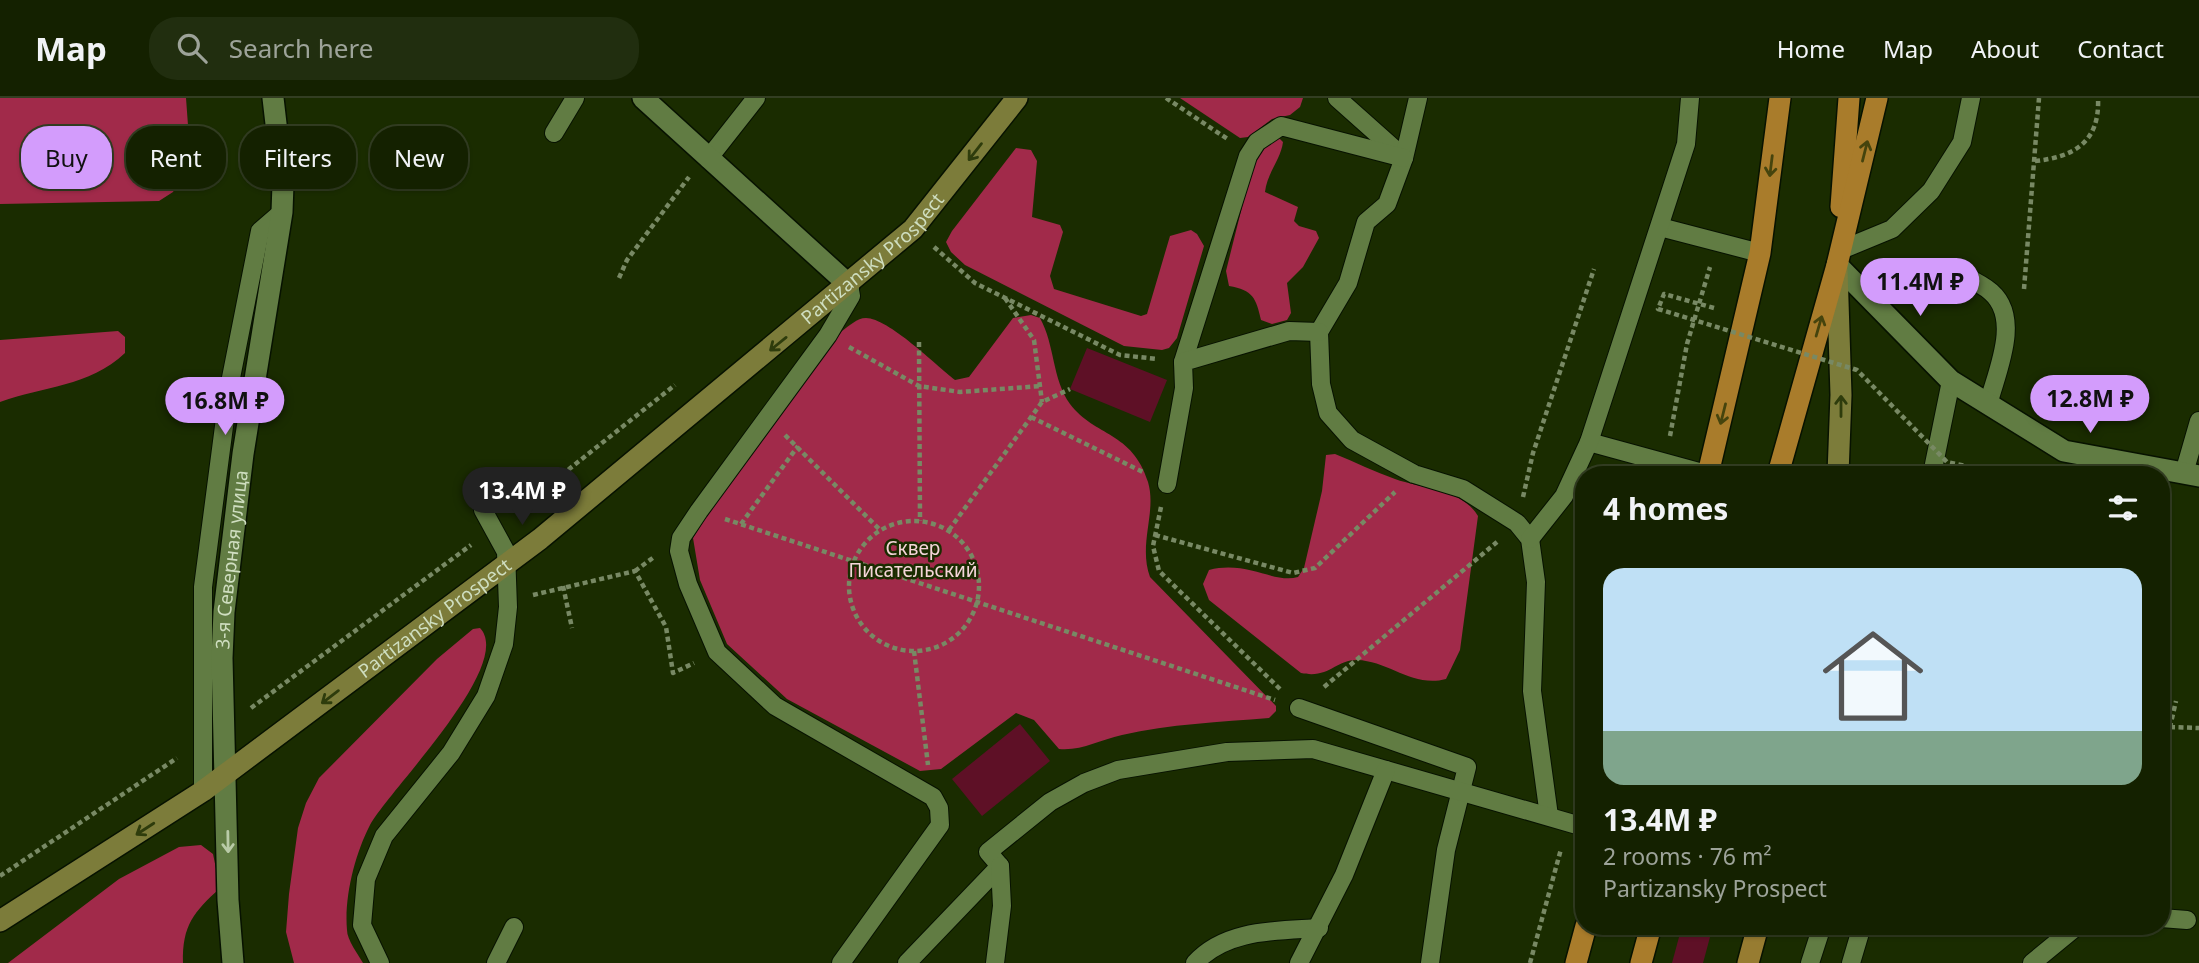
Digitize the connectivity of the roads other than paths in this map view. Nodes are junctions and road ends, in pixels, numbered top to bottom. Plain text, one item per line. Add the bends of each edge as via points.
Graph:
1 (273, 98) edge
2 (575, 98) edge
3 (643, 98) edge
4 (756, 98) edge
5 (1017, 98) edge
6 (1337, 98) edge
7 (1418, 98) edge
8 (1690, 98) edge
9 (1780, 98) edge
10 (1849, 98) edge
11 (1878, 98) edge
12 (1971, 98) edge
13 (554, 133) dead end
14 (706, 158) junction
15 (1404, 158) junction
16 (282, 212) junction
17 (1660, 227) junction
18 (1760, 253) junction
19 (1839, 257) junction
20 (1949, 268) dead end
21 (849, 285) junction
22 (1319, 332) junction
23 (1183, 362) junction
24 (1951, 382) junction
25 (1988, 405) junction
26 (2199, 421) edge
27 (1589, 443) junction
28 (1578, 466) edge
29 (1676, 466) edge
30 (1709, 466) edge
31 (1781, 466) edge
32 (1838, 466) edge
33 (1934, 466) edge
34 (2142, 466) edge
35 (2170, 471) edge
36 (1575, 473) edge
37 (2192, 475) edge
38 (1167, 484) road end
39 (483, 510) dead end
40 (1530, 539) junction
41 (508, 565) junction
42 (1299, 708) road end
43 (1386, 770) junction
44 (227, 774) junction
45 (203, 791) junction
46 (1462, 794) junction
47 (1549, 817) junction
48 (1575, 825) edge
49 (1000, 866) junction
50 (2170, 919) edge
51 (2187, 920) dead end
52 (0, 921) edge
53 (514, 927) dead end
54 (1319, 928) junction
55 (1584, 935) edge
56 (1649, 935) edge
57 (1756, 935) edge
58 (1808, 935) edge
59 (1819, 935) edge
60 (1859, 935) edge
61 (2066, 935) edge
62 (233, 963) edge
63 (380, 963) edge
64 (496, 963) edge
65 (841, 963) edge
66 (907, 963) edge
67 (995, 963) edge
68 (1195, 963) edge
69 (1299, 963) edge
70 (1430, 963) edge
71 (1576, 963) edge
72 (1641, 963) edge
73 (1748, 963) edge
74 (1808, 963) edge
75 (1851, 963) edge
76 (2032, 963) edge

1 - 16 street, 3-я Северная улица
2 - 13 lane
3 - 14 street
4 - 14 lane
5 -> 21 main road, Partizansky Prospect via 914,229
6 - 15 lane
7 - 15 lane
8 - 17 lane via 1686,144
9 -> 18 highway
10 - 19 highway
19 -> 11 highway
12 - 19 lane via 1962,142 1931,191 1892,229
14 - 21 street
15 - 22 lane via 1387,204 1366,222 1348,283
15 - 23 lane via 1281,126 1257,142 1248,156
16 - 44 street, 3-я Северная улица via 243,454 224,612
16 - 45 lane via 260,231 229,388 204,587
17 - 18 lane
17 - 27 lane
18 -> 30 highway
19 - 24 street
31 -> 19 highway
32 -> 19 main road
20 - 25 lane via 1990,290 2003,308 2006,332
21 -> 41 main road, Partizansky Prospect
21 - 65 lane via 851,296 828,335 681,538 679,551 717,652 775,706 933,797 940,825
22 - 23 lane via 1289,331
22 - 40 lane via 1321,384 1328,413 1352,439 1414,474 1463,489 1517,523
23 - 38 lane via 1184,388
24 - 25 street
24 - 33 lane
25 - 34 street via 2064,452
26 - 37 lane
27 - 28 lane
27 - 29 lane
35 - 37 street
36 - 40 lane via 1564,496
39 - 41 lane via 502,541
40 - 47 lane via 1536,582 1532,691
41 -> 44 main road, Partizansky Prospect
41 - 63 lane via 504,643 486,696 451,753 384,836 366,879 362,925
42 - 46 lane via 1462,763 1468,772
43 - 46 lane
43 - 49 lane via 1313,749 1227,752 1118,770 1084,783 1026,821 988,852
43 - 54 lane
44 - 45 main road, Partizansky Prospect
44 -> 62 street, 3-я Северная улица
45 -> 52 main road, Partizansky Prospect
46 - 47 lane
46 - 70 lane via 1446,850
47 - 48 lane
49 - 66 lane
49 - 67 lane via 1002,906
50 - 51 lane
53 - 64 lane
54 - 68 lane via 1250,933 1208,949
54 - 69 lane
55 - 71 highway
56 - 72 highway
57 - 73 main road
58 - 74 lane
59 - 74 lane
60 - 75 lane
61 - 76 lane

